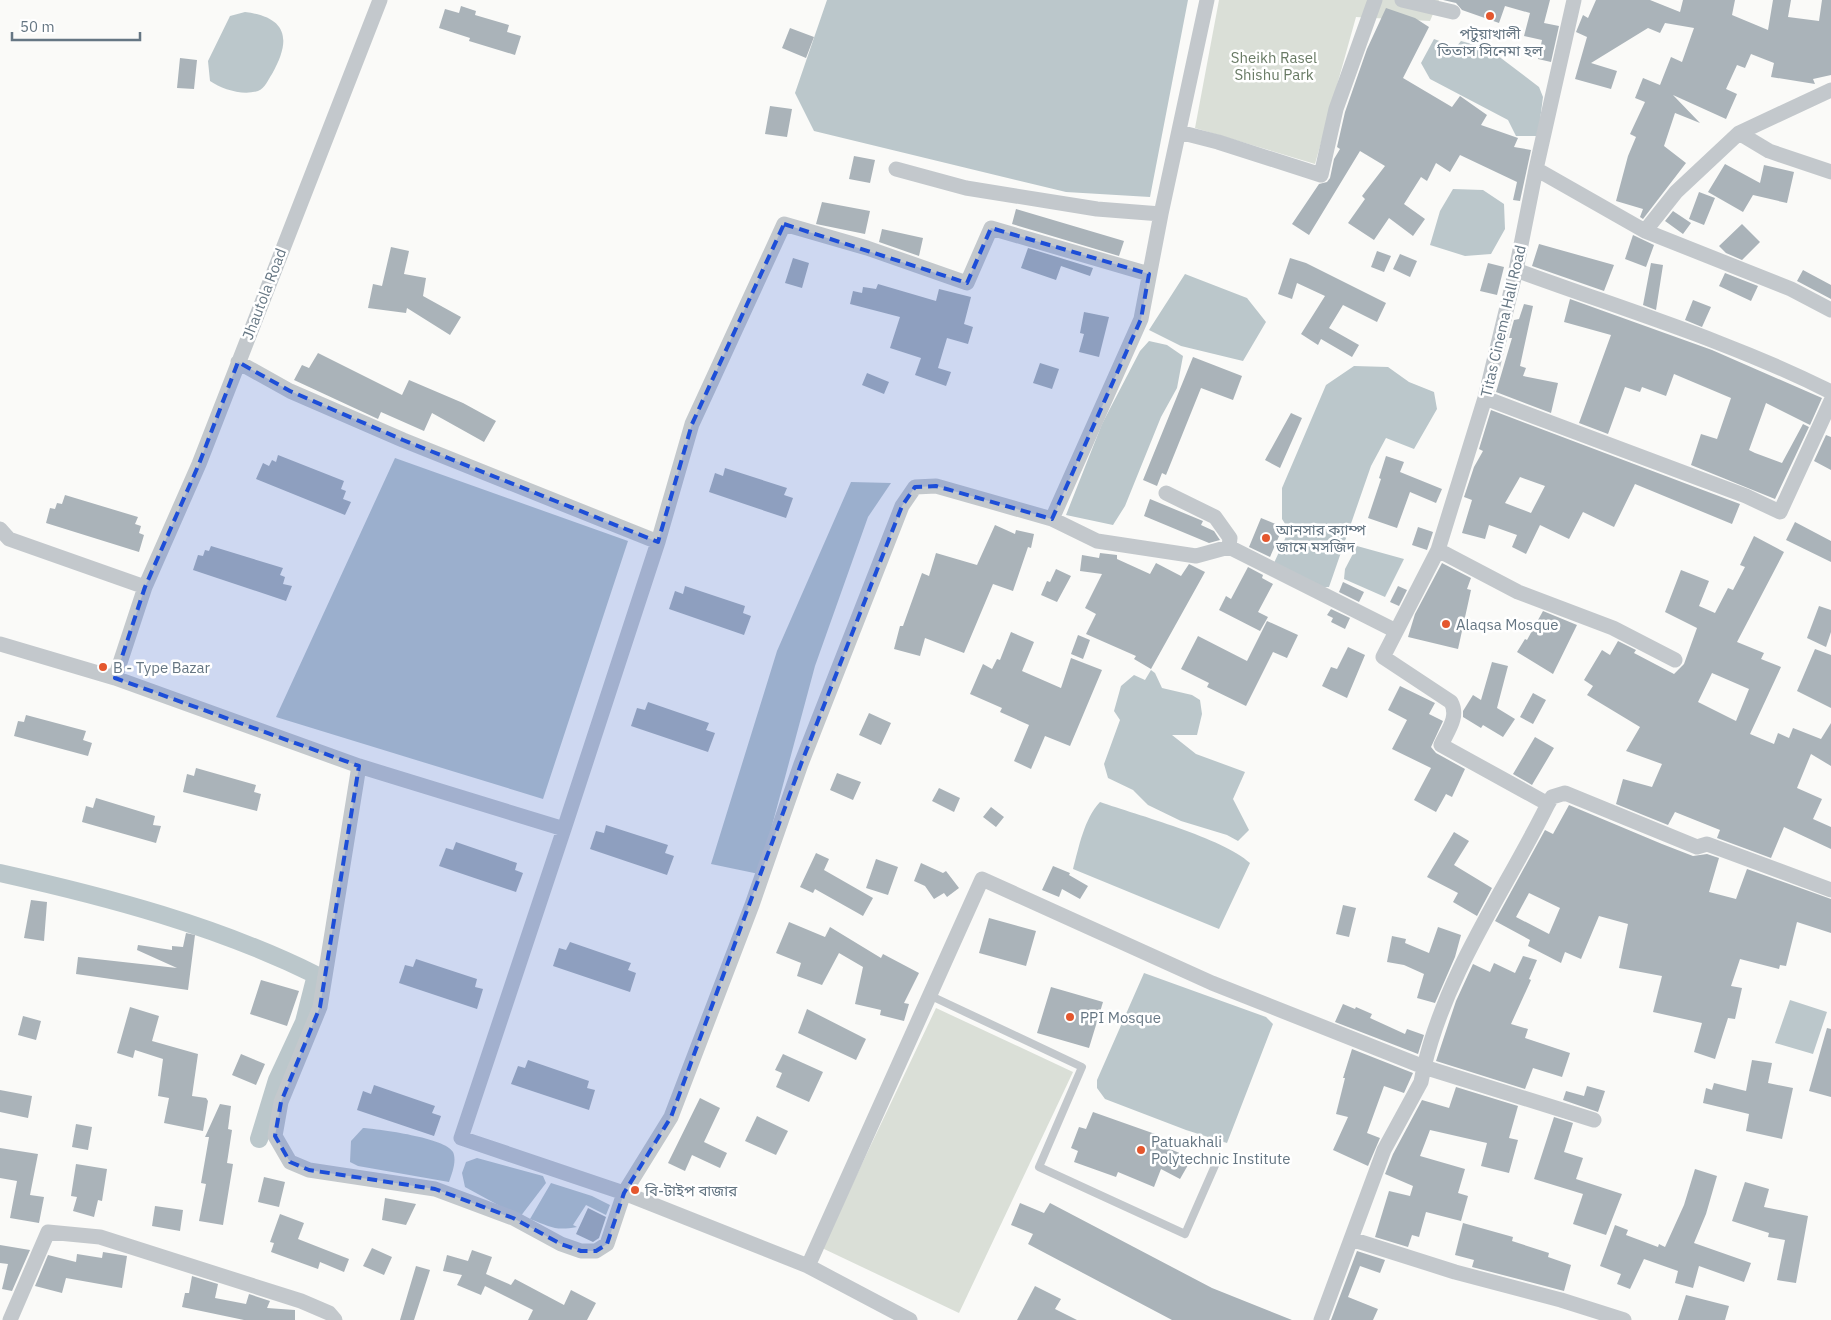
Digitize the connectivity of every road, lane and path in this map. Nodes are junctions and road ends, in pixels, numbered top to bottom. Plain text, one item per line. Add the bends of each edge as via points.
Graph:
1 (380, 0) edge
2 (1207, 0) edge
3 (1375, 0) edge
4 (1402, 0) edge
5 (1574, 0) edge
6 (1453, 12) dead end
7 (1831, 90) edge
8 (1179, 132) junction
9 (1739, 133) junction
10 (896, 169) dead end
11 (1536, 169) junction
12 (1831, 172) edge
13 (1161, 214) junction
14 (1645, 231) junction
15 (1516, 270) junction
16 (1149, 274) junction
17 (1831, 310) edge
18 (238, 362) junction
19 (1831, 392) edge
20 (1485, 398) junction
21 (1831, 401) edge
22 (1166, 493) dead end
23 (1052, 519) junction
24 (0, 529) edge
25 (658, 542) junction
26 (1229, 547) junction
27 (1438, 550) junction
28 (144, 587) junction
29 (1396, 631) junction
30 (0, 644) edge
31 (1676, 660) dead end
32 (115, 678) junction
33 (359, 766) junction
34 (1548, 804) junction
35 (564, 829) junction
36 (1831, 890) edge
37 (929, 995) junction
38 (1424, 1067) junction
39 (1594, 1120) dead end
40 (1217, 1161) dead end
41 (624, 1193) junction
42 (1351, 1239) junction
43 (808, 1266) junction
44 (10, 1320) edge
45 (335, 1320) edge
46 (910, 1320) edge
47 (1320, 1320) edge
48 (1624, 1320) edge

1 - 18 street, Jhautola Road
2 - 8 street
3 - 8 street via 1336,109 1321,175
4 - 6 street
5 - 11 street, Titas Cinema Hall Road
7 - 9 street
8 - 13 street
9 - 12 street via 1769,151
9 - 14 street via 1676,192
10 - 13 street via 966,188 1097,209
11 - 14 street
11 - 15 street, Titas Cinema Hall Road
13 - 16 street
14 - 17 street via 1791,289
15 - 19 street via 1699,335 1798,375
15 - 20 street, Titas Cinema Hall Road
16 - 23 street via 1141,319
16 - 25 street via 991,228 968,283 784,224 692,424
18 - 25 street via 290,391 403,440
18 - 28 street, Jhautola Road via 199,464
20 - 21 street via 1746,496 1780,512
20 - 27 street, Titas Cinema Hall Road
22 - 26 street via 1215,517 1230,538
23 - 26 street via 1097,541 1196,556
23 - 41 street via 936,486 915,486 902,506 808,747 671,1117
24 - 28 street via 9,539
25 - 35 street
26 - 29 street
27 - 29 street, Titas Cinema Hall Road
27 - 31 street via 1518,592 1613,628
28 - 32 street, Jhautola Road
29 - 34 street, Titas Cinema Hall Road via 1382,657 1450,702 1454,709 1454,717 1441,744
30 - 32 street
32 - 33 street
33 - 35 street
33 - 41 street via 320,1007 282,1102 275,1136 290,1162 309,1170 435,1190 513,1218 581,1251 596,1251 607,1244
34 - 36 street via 1552,797 1564,793 1697,846 1707,844
34 - 38 street via 1460,965 1432,1033
35 - 41 street via 461,1138
37 - 38 street via 982,879 1212,983
37 - 40 lane via 1082,1067 1040,1167 1185,1234
37 - 43 street
38 - 39 street
38 - 42 street via 1421,1082 1384,1150
41 - 43 street
42 - 47 street
42 - 48 street
43 - 46 street
44 - 45 street via 48,1232 100,1237 301,1301 329,1313

